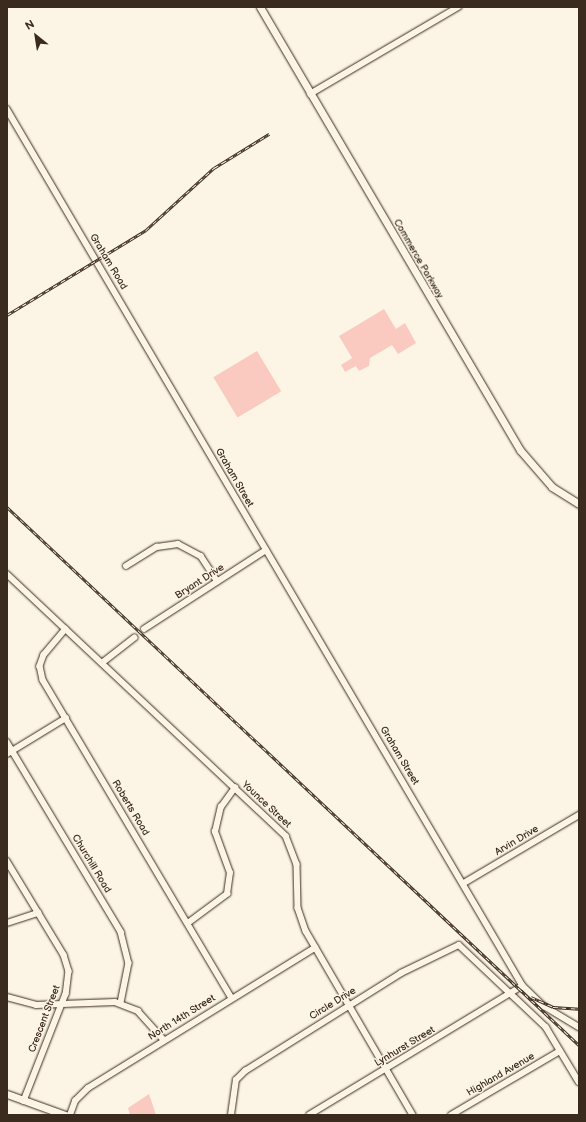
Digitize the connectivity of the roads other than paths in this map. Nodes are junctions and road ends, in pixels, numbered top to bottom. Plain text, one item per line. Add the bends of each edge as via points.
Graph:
1 (260, 7) edge
2 (458, 7) edge
3 (310, 94) junction
4 (7, 109) edge
5 (194, 426) joint
6 (579, 504) edge
7 (266, 550) junction
8 (126, 566) dead end
9 (7, 574) edge
10 (217, 582) junction
11 (144, 628) dead end
12 (66, 629) junction
13 (134, 638) dead end
14 (102, 663) junction
15 (66, 718) junction
16 (7, 742) edge
17 (10, 752) edge
18 (235, 788) junction
19 (579, 814) edge
20 (7, 861) edge
21 (464, 883) junction
22 (38, 913) junction
23 (7, 923) edge
24 (188, 923) junction
25 (315, 948) junction
26 (523, 986) junction
27 (510, 995) junction
28 (7, 997) edge
29 (232, 998) junction
30 (62, 1004) junction
31 (121, 1004) junction
32 (350, 1004) junction
33 (579, 1027) edge
34 (164, 1040) junction
35 (560, 1051) junction
36 (387, 1069) junction
37 (579, 1082) edge
38 (7, 1094) edge
39 (24, 1101) junction
40 (65, 1115) edge
41 (70, 1115) edge
42 (231, 1115) edge
43 (310, 1115) edge
44 (413, 1115) edge
45 (451, 1115) edge

1 - 3 street, Commerce Parkway
2 - 3 street
3 - 6 street, Commerce Parkway via 520,450 552,487
4 - 5 street, Graham Road
5 - 7 street, Graham Street
7 - 10 street, Bryant Drive
7 - 21 street, Graham Street
8 - 10 street via 157,547 178,544 201,556
9 - 12 street, Younce Street
10 - 11 street, Bryant Drive
12 - 14 street, Younce Street
12 - 15 street, Roberts Road via 44,654 40,666 43,680
13 - 14 street
14 - 18 street, Younce Street
15 - 17 street
15 - 24 street, Roberts Road
16 - 17 street, Churchill Road
17 - 31 street, Churchill Road via 121,932 129,963
18 - 24 street via 221,807 215,832 230,873 227,894
18 - 25 street, Younce Street via 286,836 292,846 297,864 298,908
19 - 21 street, Arvin Drive
20 - 22 street, Crescent Street
21 - 26 street, Graham Street
22 - 23 street
22 - 30 street, Crescent Street via 68,965 69,979
24 - 29 street, Roberts Road
25 - 29 street, North 14th Street
25 - 32 street, Younce Street
26 - 27 street
26 - 33 street, Graham Street via 544,1006
27 - 32 street, Circle Drive via 459,946 450,948
27 - 35 street via 546,1027
27 - 36 street, Lynhurst Street
28 - 30 street via 30,1004
29 - 34 street, North 14th Street
30 - 31 street via 96,1000
30 - 39 street, Crescent Street
31 - 34 street via 148,1019
32 - 36 street, Younce Street
32 - 42 street, Circle Drive via 245,1071 236,1080
34 - 41 street, North 14th Street via 88,1088 75,1101
35 - 37 street
35 - 45 street, Highland Avenue
36 - 43 street, Lynhurst Street
36 - 44 street, Younce Street
38 - 39 street
39 - 40 street

